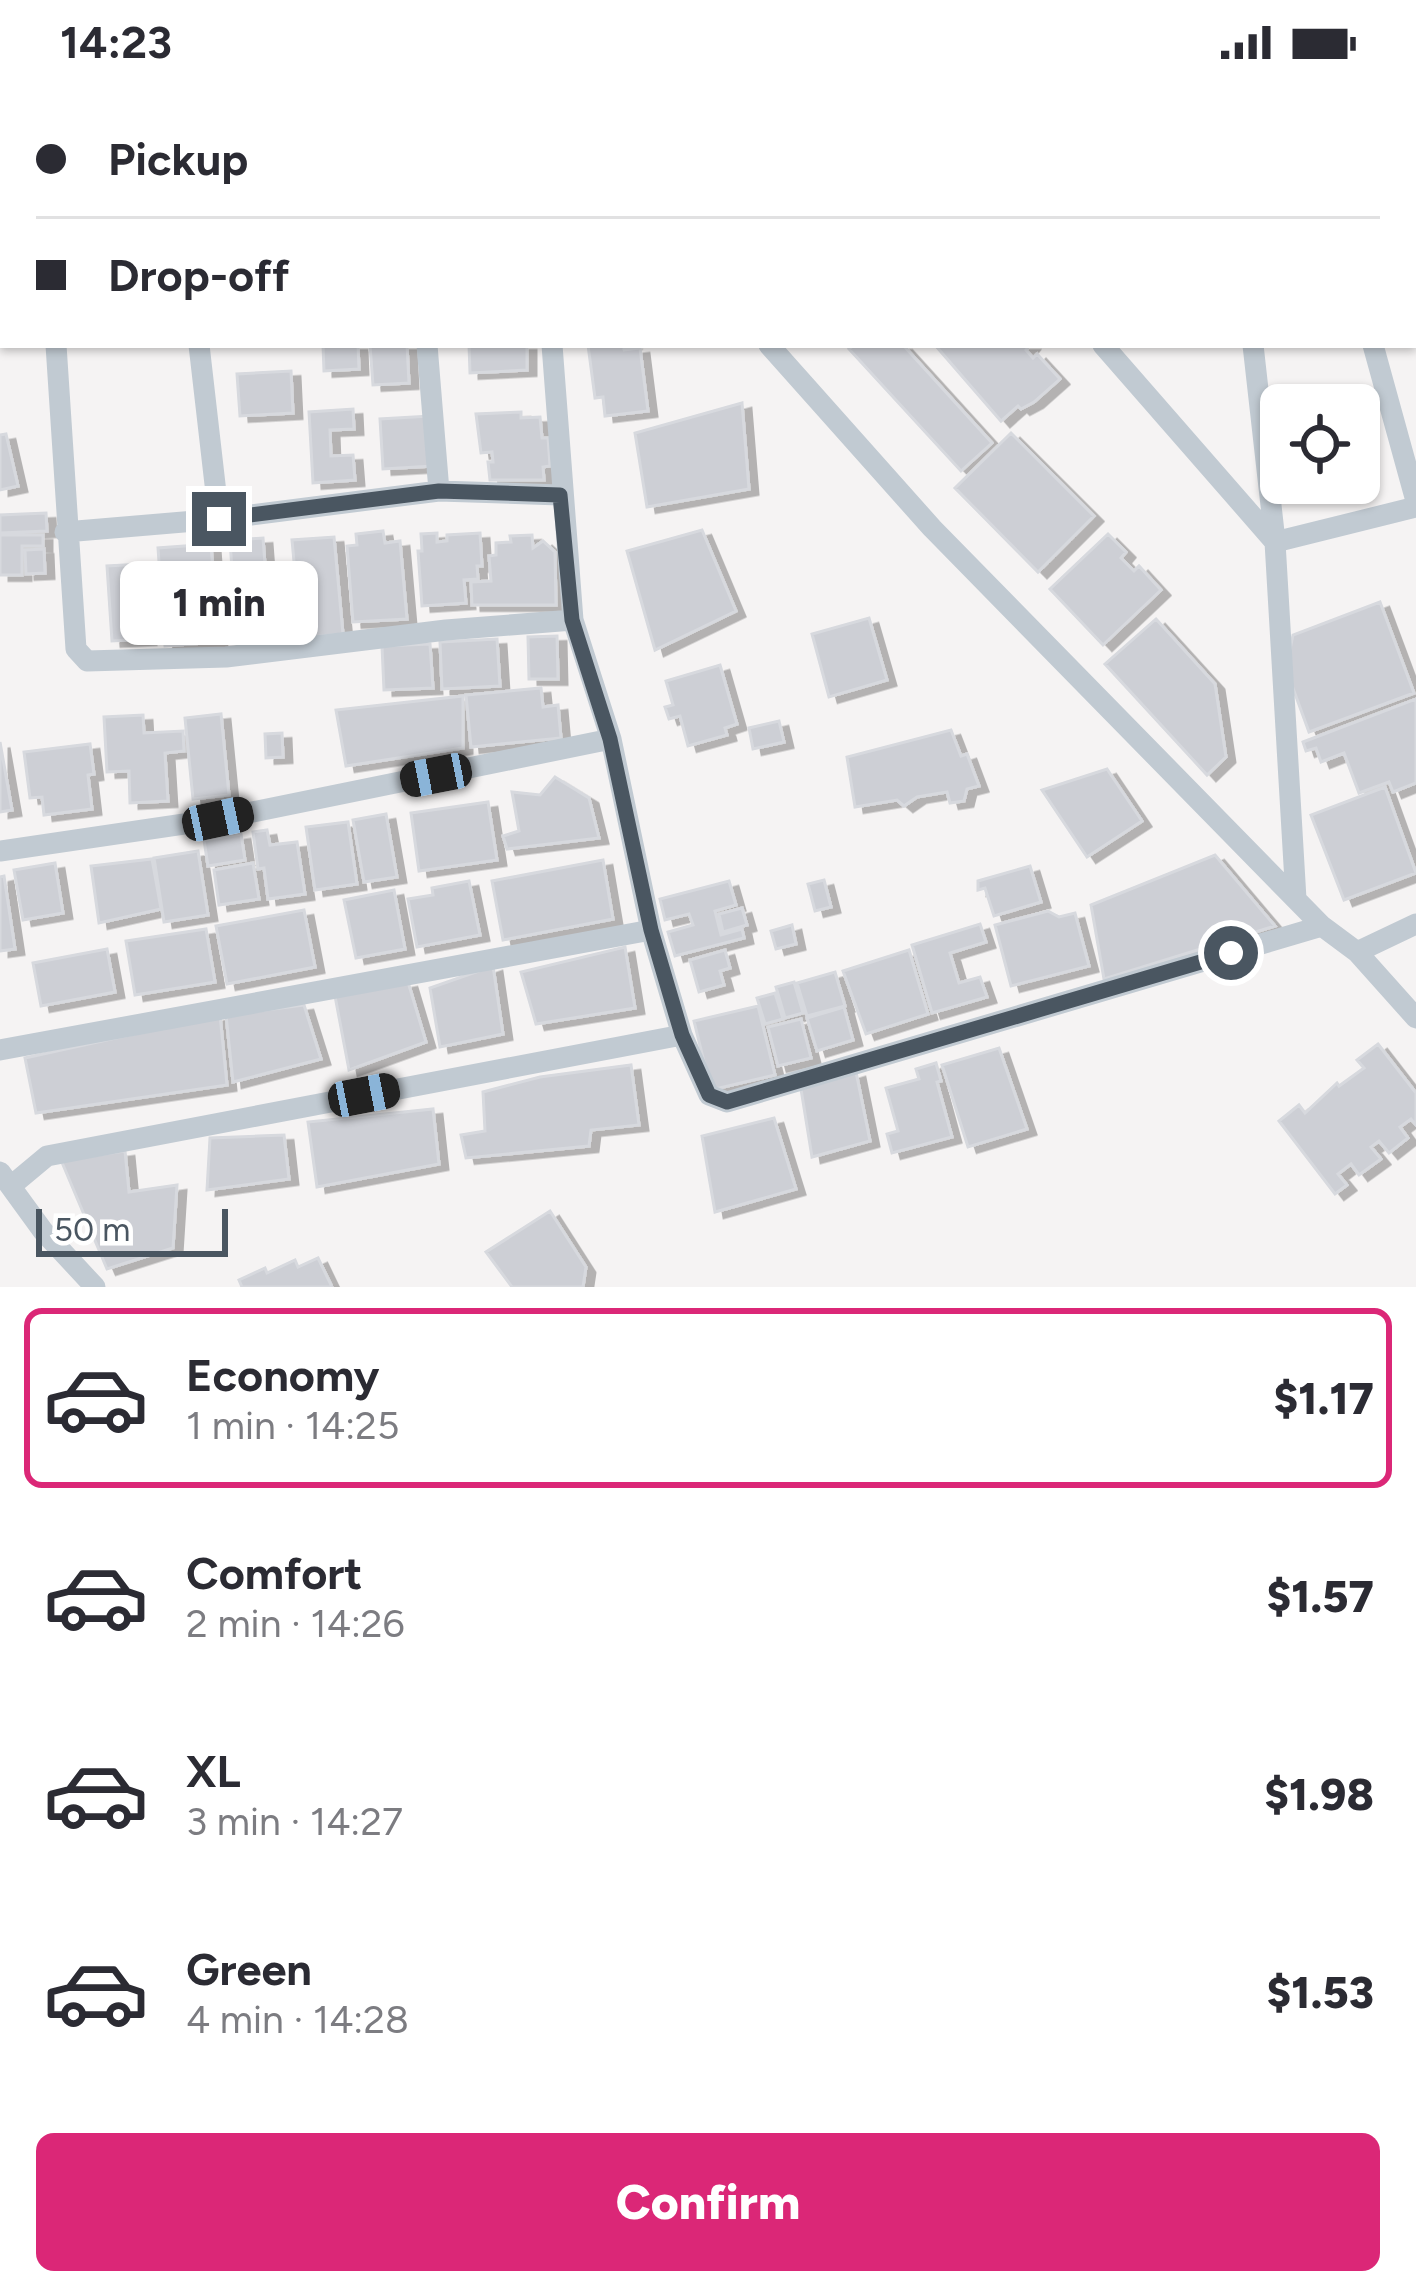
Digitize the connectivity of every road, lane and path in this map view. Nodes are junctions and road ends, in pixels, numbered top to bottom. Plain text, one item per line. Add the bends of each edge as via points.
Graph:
1 (56, 348) edge
2 (199, 348) edge
3 (428, 348) edge
4 (552, 348) edge
5 (772, 348) edge
6 (1106, 348) edge
7 (1252, 348) edge
8 (1373, 348) edge
9 (439, 491) junction
10 (560, 495) junction
11 (1416, 504) edge
12 (219, 519) junction
13 (65, 532) junction
14 (1275, 542) junction
15 (572, 620) junction
16 (610, 739) junction
17 (0, 851) edge
18 (1296, 899) junction
19 (1416, 924) edge
20 (1322, 926) junction
21 (651, 930) junction
22 (1357, 952) junction
23 (1416, 1018) edge
24 (682, 1035) junction
25 (0, 1050) edge
26 (6, 1179) edge
27 (95, 1287) edge

1 - 13 street
2 - 12 street
3 - 9 street
4 - 10 street
5 - 18 street via 932,528
6 - 14 street
7 - 14 street
8 - 11 street
9 - 10 street
9 - 12 street
10 - 15 street
11 - 14 street
12 - 13 street
13 - 15 street via 76,649 87,661 226,657
14 - 18 street
15 - 16 street
16 - 17 street via 218,819
16 - 21 street
18 - 20 street
19 - 22 street
20 - 22 street
20 - 24 street via 727,1102 709,1095
21 - 24 street
21 - 25 street
22 - 23 street
24 - 26 street via 47,1156
26 - 27 street

